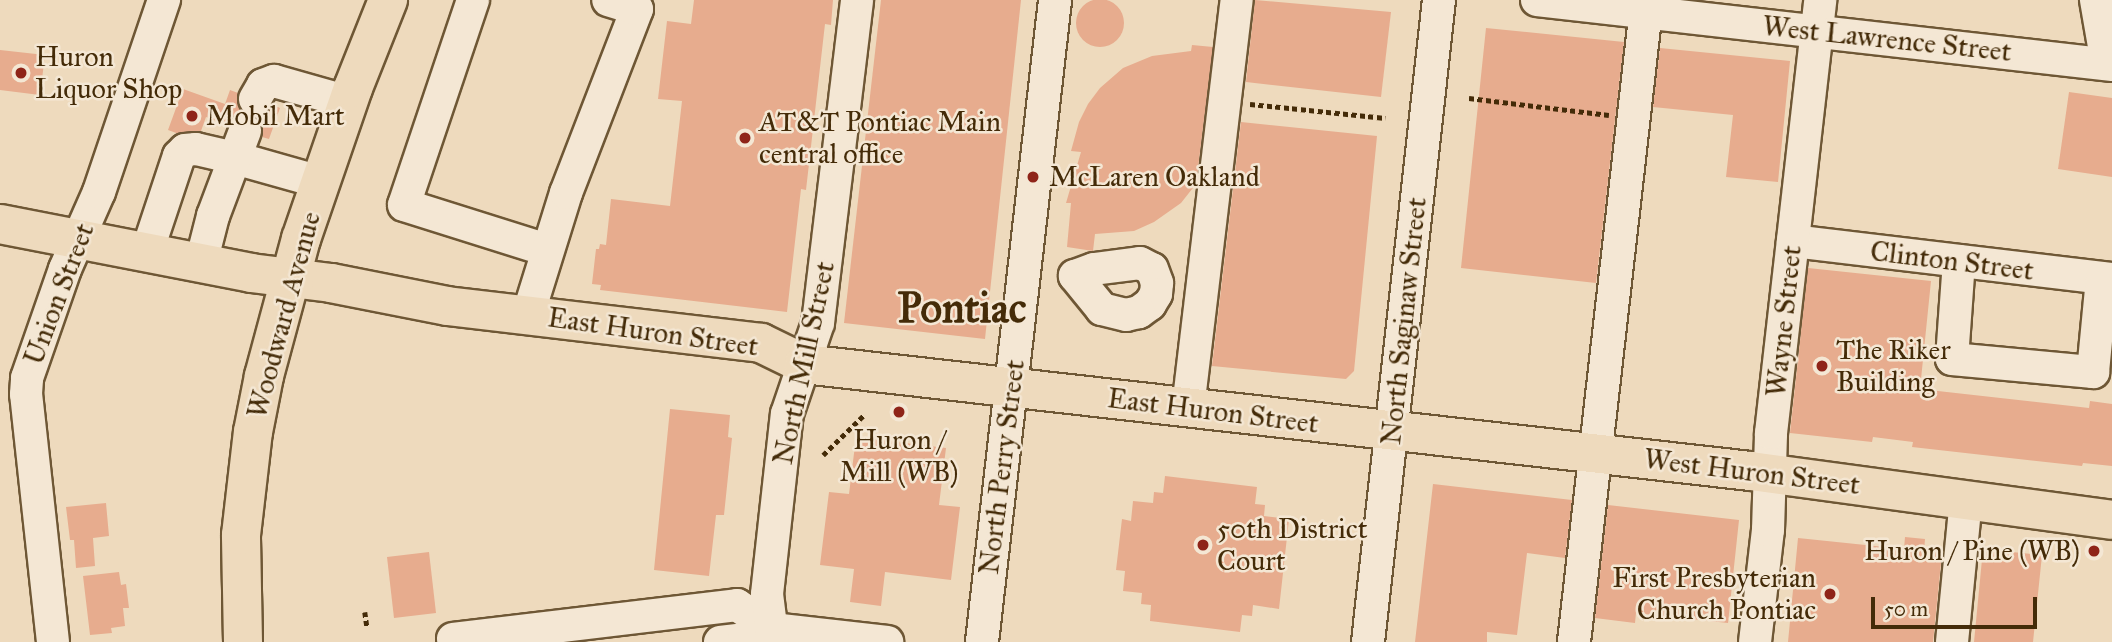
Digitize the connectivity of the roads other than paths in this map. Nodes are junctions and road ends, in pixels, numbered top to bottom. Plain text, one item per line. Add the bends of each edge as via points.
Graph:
1 (164, 0) edge
2 (388, 0) edge
3 (473, 0) edge
4 (608, 0) edge
5 (857, 0) edge
6 (1055, 0) edge
7 (1237, 0) edge
8 (1439, 0) edge
9 (1537, 0) edge
10 (1820, 0) edge
11 (2096, 0) edge
12 (1646, 6) edge
13 (1817, 32) junction
14 (2109, 64) edge
15 (255, 99) dead end
16 (348, 103) junction
17 (240, 144) junction
18 (320, 182) junction
19 (0, 224) edge
20 (79, 238) junction
21 (1793, 242) junction
22 (547, 250) junction
23 (147, 252) junction
24 (1959, 261) junction
25 (201, 263) junction
26 (1024, 270) junction
27 (1075, 276) dead end
28 (290, 278) junction
29 (2107, 279) edge
30 (527, 315) junction
31 (804, 364) junction
32 (1011, 388) junction
33 (1188, 408) junction
34 (1392, 432) junction
35 (1595, 453) junction
36 (1770, 473) junction
37 (1966, 499) junction
38 (2112, 520) edge
39 (772, 636) edge
40 (514, 637) edge
41 (453, 639) dead end
42 (53, 642) edge
43 (243, 642) edge
44 (720, 642) edge
45 (887, 642) edge
46 (982, 642) edge
47 (1368, 642) edge
48 (1574, 642) edge
49 (1755, 642) edge
50 (1952, 642) edge

1 - 20 street, Union Street
2 - 16 main road, Woodward Avenue
3 - 22 street via 404,205
4 - 22 street via 637,9
5 - 31 street, North Mill Street via 818,320
6 - 26 street, North Perry Street
7 - 33 street
8 - 34 street, North Saginaw Street
9 - 12 street, West Lawrence Street
10 - 13 street, Wayne Street
11 - 14 street
12 - 13 street, West Lawrence Street
12 - 35 street
13 - 14 street, West Lawrence Street
13 - 21 street, Wayne Street
15 - 16 street via 263,85 274,80
16 - 18 main road, Woodward Avenue
17 - 18 street
17 - 23 street via 185,150 179,156
17 - 25 street
18 - 28 main road, Woodward Avenue
19 - 20 main road, East Huron Street
20 - 23 main road, East Huron Street
20 - 42 street, Union Street via 26,386
21 - 24 street, Clinton Street
21 - 36 street, Wayne Street
22 - 30 street
23 - 25 main road, East Huron Street
24 - 29 street, Clinton Street
24 - 29 street via 1952,359 2093,372
25 - 28 main road, East Huron Street
26 - 27 street
26 - 32 street, North Perry Street
28 - 30 main road, East Huron Street
28 - 43 main road, Woodward Avenue via 264,376 244,492
30 - 31 main road, East Huron Street via 761,343
31 - 32 main road, East Huron Street
31 - 39 street, North Mill Street via 787,414 767,594
32 - 33 main road, East Huron Street
32 - 46 street, North Perry Street
33 - 34 main road, East Huron Street
34 - 35 main road, West Huron Street
34 - 47 street, North Saginaw Street
35 - 36 main road, West Huron Street
35 - 48 street
36 - 37 main road, West Huron Street
36 - 49 street, Wayne Street
37 - 38 main road, West Huron Street
37 - 50 street
39 - 40 street via 737,605
39 - 44 street
39 - 45 street
40 - 41 street

